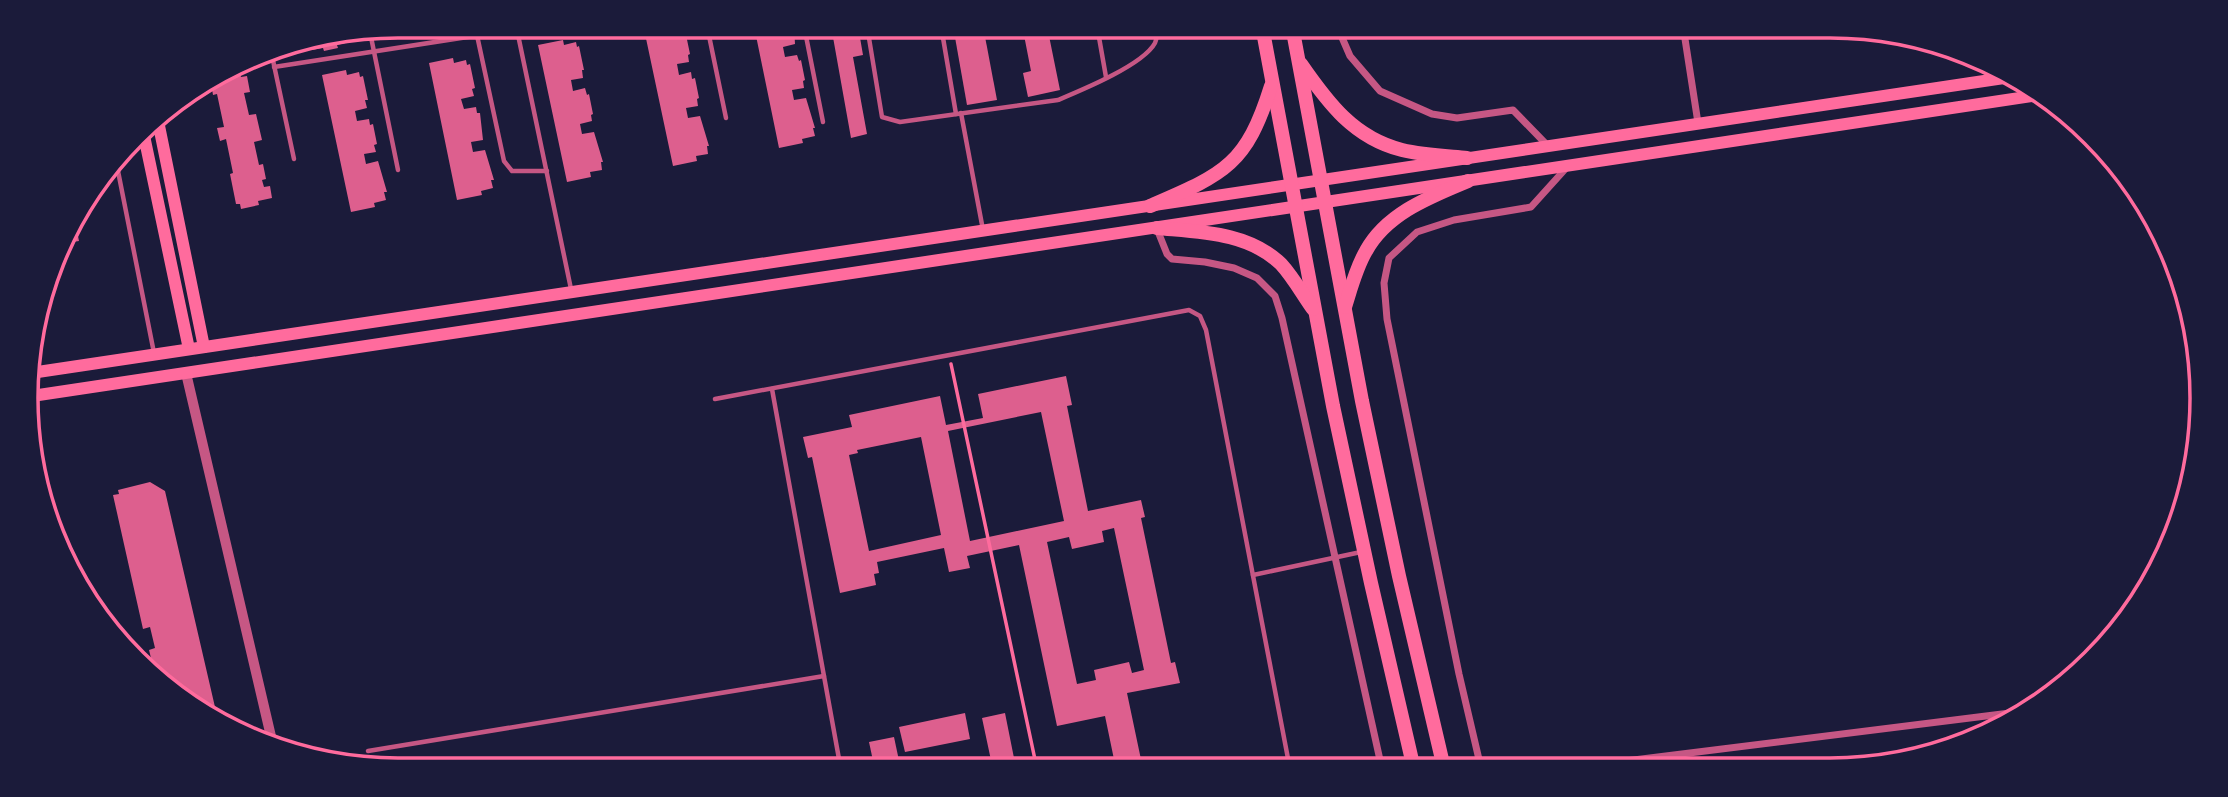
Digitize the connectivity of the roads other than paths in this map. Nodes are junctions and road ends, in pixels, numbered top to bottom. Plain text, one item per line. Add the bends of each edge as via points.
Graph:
1 (463, 38) edge
2 (477, 38) edge
3 (518, 38) edge
4 (710, 38) edge
5 (806, 38) edge
6 (868, 38) edge
7 (943, 38) edge
8 (1099, 38) edge
9 (1156, 38) edge
10 (1264, 38) edge
11 (1294, 38) edge
12 (1342, 38) edge
13 (1685, 38) edge
14 (372, 39) edge
15 (374, 51) junction
16 (1298, 59) junction
17 (273, 62) edge
18 (274, 67) junction
19 (1106, 77) junction
20 (1995, 79) edge
21 (1272, 81) junction
22 (2026, 97) edge
23 (959, 114) junction
24 (726, 118) dead end
25 (823, 122) dead end
26 (1698, 124) junction
27 (160, 128) edge
28 (145, 143) edge
29 (1549, 146) junction
30 (1467, 158) junction
31 (293, 159) dead end
32 (1568, 166) junction
33 (398, 170) dead end
34 (547, 172) junction
35 (118, 173) edge
36 (1321, 180) junction
37 (1468, 181) junction
38 (1292, 184) junction
39 (1325, 202) junction
40 (1150, 206) junction
41 (1296, 207) junction
42 (1157, 228) junction
43 (983, 231) junction
44 (572, 292) junction
45 (1345, 309) junction
46 (1315, 312) junction
47 (204, 347) junction
48 (189, 349) junction
49 (155, 354) junction
50 (39, 372) edge
51 (186, 373) junction
52 (772, 389) junction
53 (38, 395) edge
54 (715, 399) dead end
55 (1364, 551) junction
56 (1335, 557) junction
57 (1253, 575) junction
58 (824, 676) junction
59 (2002, 714) edge
60 (271, 734) edge
61 (368, 751) dead end
62 (839, 758) edge
63 (1288, 758) edge
64 (1380, 758) edge
65 (1411, 758) edge
66 (1442, 758) edge
67 (1479, 758) edge
68 (1649, 758) edge

1 - 15 lane
2 - 34 lane via 504,161 512,171
3 - 34 lane
4 - 24 lane
5 - 25 lane
6 - 23 lane via 883,117 900,122
7 - 23 lane
8 - 19 lane
9 - 19 lane via 1140,59
10 - 21 main road
11 - 16 main road
12 - 29 street via 1350,56 1380,91 1432,114 1457,118 1513,110
13 - 26 street
14 - 15 lane
15 - 18 lane
15 - 33 lane
16 - 30 main road via 1329,104 1373,140 1403,150
16 - 36 main road
17 - 18 lane
18 - 31 lane
19 - 23 lane via 1058,100
20 - 26 main road
21 - 38 main road
21 - 40 main road via 1261,119 1235,160 1222,172
22 - 32 main road
23 - 43 lane
26 - 29 main road
27 - 47 main road
28 - 48 main road
29 - 30 main road
30 - 36 main road
32 - 37 main road
32 - 67 street via 1531,207 1454,220 1417,233 1389,258 1384,283 1387,319
34 - 44 lane
35 - 49 lane
36 - 38 main road
36 - 39 main road
37 - 39 main road
37 - 45 main road via 1423,200 1382,229 1359,265
38 - 40 main road
38 - 41 main road
39 - 41 main road
39 - 45 main road
40 - 43 main road
41 - 42 main road
41 - 46 main road
42 - 46 main road via 1215,233 1265,251 1282,265
42 - 51 main road
42 - 56 street via 1172,260 1234,268 1256,278 1275,296
43 - 44 main road
44 - 47 main road
45 - 66 main road
46 - 55 main road
47 - 48 main road
48 - 49 main road
49 - 50 main road
51 - 53 main road
51 - 60 street
52 - 54 lane
52 - 57 lane via 1189,310 1200,316 1206,330
52 - 58 lane
55 - 56 lane
55 - 65 main road
56 - 57 lane
56 - 64 street
57 - 63 lane
58 - 61 lane
58 - 62 lane
59 - 68 street

